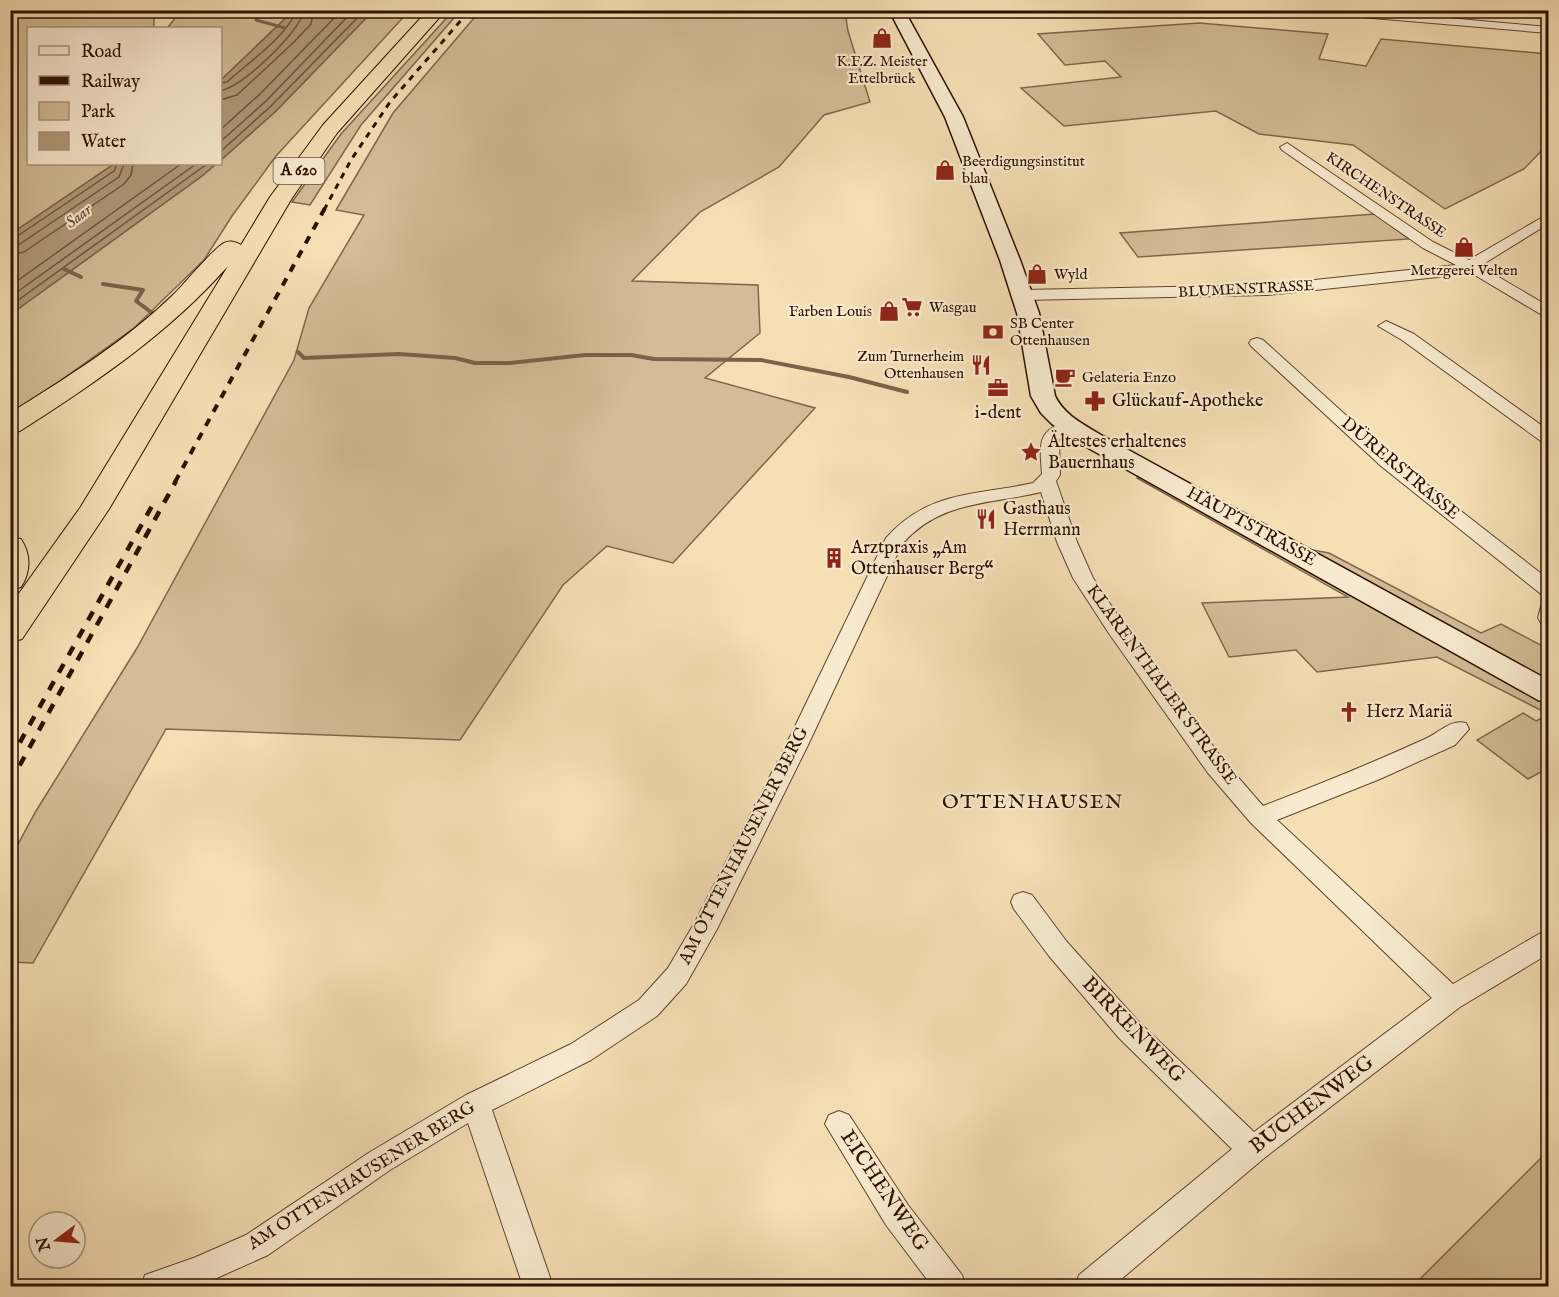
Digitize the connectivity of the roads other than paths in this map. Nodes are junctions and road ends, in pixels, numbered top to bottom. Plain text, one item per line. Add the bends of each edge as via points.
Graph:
1 (424, 10) edge
2 (438, 10) edge
3 (807, 10) edge
4 (896, 10) edge
5 (1314, 10) edge
6 (1459, 10) edge
7 (787, 14) dead end
8 (1464, 24) junction
9 (1548, 30) edge
10 (1287, 147) dead end
11 (1548, 218) edge
12 (232, 246) junction
13 (1469, 266) junction
14 (1023, 295) junction
15 (1548, 312) edge
16 (1386, 326) dead end
17 (1257, 343) dead end
18 (10, 425) edge
19 (1069, 426) junction
20 (1548, 438) edge
21 (1047, 481) junction
22 (10, 546) edge
23 (10, 580) edge
24 (1548, 589) edge
25 (20, 601) edge
26 (1548, 611) edge
27 (1548, 618) edge
28 (10, 631) edge
29 (10, 638) edge
30 (1548, 693) edge
31 (1458, 729) dead end
32 (1259, 817) junction
33 (1023, 902) dead end
34 (1548, 941) edge
35 (1451, 999) junction
36 (476, 1104) junction
37 (839, 1124) dead end
38 (1253, 1150) junction
39 (156, 1287) edge
40 (538, 1287) edge
41 (951, 1287) edge
42 (1090, 1287) edge

1 - 12 highway, A 620 via 318,126
2 - 25 highway, A 620 via 330,129 280,197 94,509
3 - 7 street
4 - 14 main road, HAUPTSTRASSE via 954,117
5 - 8 street
6 - 8 street
8 - 9 street
10 - 13 street, KIRCHENSTRASSE via 1428,245
11 - 13 street, BLUMENSTRASSE
12 - 18 highway via 196,287 140,338
12 - 25 highway, A 620
13 - 14 street, BLUMENSTRASSE via 1416,276 1267,290
13 - 15 street, KIRCHENSTRASSE
14 - 19 main road, HAUPTSTRASSE via 1042,396
16 - 20 street via 1408,337
17 - 24 street, DÜRERSTRASSE via 1387,462
19 - 21 street via 1049,442 1051,475
19 - 30 main road, HAUPTSTRASSE
21 - 32 street, KLARENTHALER STRASSE via 1083,578 1215,767
21 - 36 street, AM OTTENHAUSENER BERG via 1039,487 936,507 905,526 893,542 753,832 677,976 648,1008 581,1052
22 - 23 highway via 14,566
25 - 28 highway, A 620
25 - 29 highway
26 - 27 street
31 - 32 street via 1447,739 1372,773
32 - 35 street, KLARENTHALER STRASSE
33 - 38 street, BIRKENWEG via 1058,949 1129,1030
34 - 35 street, BUCHENWEG
35 - 38 street, BUCHENWEG
36 - 39 street, AM OTTENHAUSENER BERG via 380,1161 257,1245
36 - 40 street
37 - 41 street, EICHENWEG via 897,1215
38 - 42 street, BUCHENWEG

